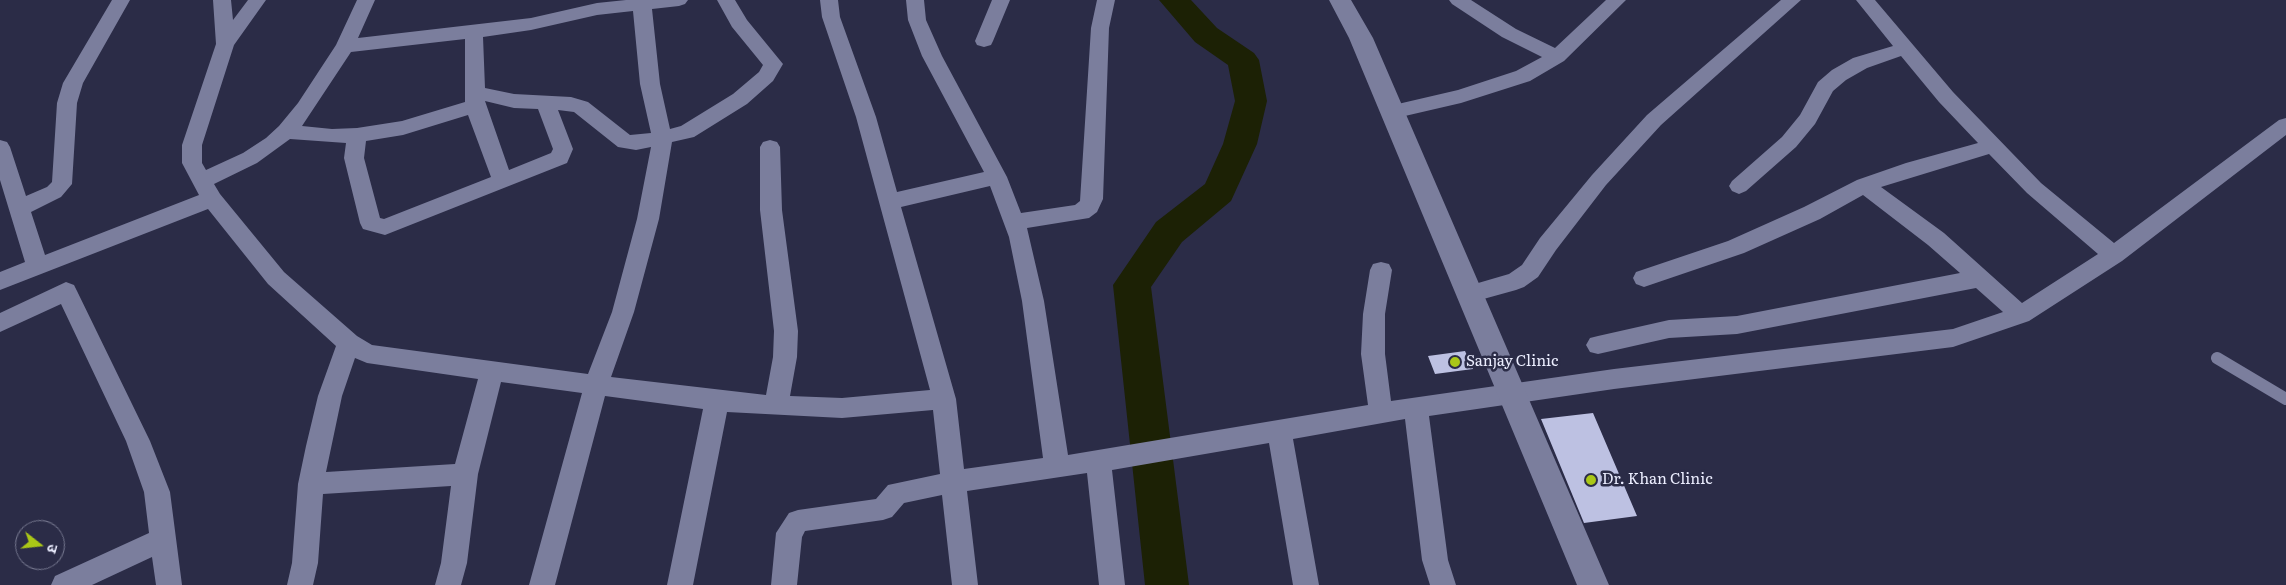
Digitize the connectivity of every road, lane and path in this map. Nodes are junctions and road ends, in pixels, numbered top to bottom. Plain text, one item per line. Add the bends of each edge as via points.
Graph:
1 (120, 0) edge
2 (222, 0) edge
3 (257, 0) edge
4 (366, 0) edge
5 (726, 0) edge
6 (829, 0) edge
7 (915, 0) edge
8 (1001, 0) edge
9 (1106, 0) edge
10 (1340, 0) edge
11 (1616, 0) edge
12 (1792, 0) edge
13 (1865, 0) edge
14 (1464, 1) edge
15 (661, 2) edge
16 (474, 32) junction
17 (984, 41) dead end
18 (225, 44) junction
19 (345, 46) junction
20 (1906, 48) junction
21 (1557, 57) junction
22 (476, 99) junction
23 (546, 104) junction
24 (1392, 112) junction
25 (2286, 125) edge
26 (286, 130) junction
27 (357, 134) junction
28 (662, 139) junction
29 (1993, 146) junction
30 (0, 147) edge
31 (770, 147) dead end
32 (997, 177) junction
33 (503, 181) junction
34 (1864, 185) junction
35 (1739, 186) dead end
36 (208, 190) junction
37 (889, 202) junction
38 (21, 208) junction
39 (1014, 222) junction
40 (2114, 255) junction
41 (37, 265) junction
42 (1381, 270) dead end
43 (1644, 278) dead end
44 (1982, 278) junction
45 (0, 281) edge
46 (1469, 294) junction
47 (2021, 315) junction
48 (0, 323) edge
49 (349, 343) junction
50 (1598, 345) dead end
51 (2217, 358) dead end
52 (492, 370) junction
53 (596, 384) junction
54 (1511, 395) junction
55 (944, 399) junction
56 (2286, 399) edge
57 (717, 401) junction
58 (776, 406) junction
59 (1416, 408) junction
60 (1381, 414) junction
61 (1279, 430) junction
62 (1108, 460) junction
63 (1057, 467) junction
64 (465, 474) junction
65 (953, 482) junction
66 (311, 484) junction
67 (163, 539) junction
68 (64, 585) edge
69 (168, 585) edge
70 (300, 585) edge
71 (448, 585) edge
72 (542, 585) edge
73 (680, 585) edge
74 (784, 585) edge
75 (964, 585) edge
76 (1112, 585) edge
77 (1306, 585) edge
78 (1443, 585) edge
79 (1593, 585) edge

1 - 38 street via 73,83 67,103 62,184 54,192
2 - 18 street
3 - 18 street
4 - 19 street
5 - 28 street via 739,24 771,60 771,70 740,99 712,117 687,132
6 - 37 street via 831,17 866,117
7 - 32 street via 917,20 932,56
8 - 17 street
9 - 39 street via 1100,28 1092,199 1081,212
10 - 24 street
11 - 21 street
12 - 46 street via 1654,120 1599,180 1530,271 1516,281
13 - 20 street
14 - 21 street via 1509,33
15 - 16 street
15 - 28 street via 650,84
16 - 19 street
16 - 22 street
18 - 36 street via 192,146 192,163
19 - 26 street via 305,108
20 - 29 street
20 - 35 street via 1860,63 1839,74 1825,87 1808,119 1788,142
21 - 24 street via 1522,76 1461,96
22 - 23 street
22 - 27 street via 403,128
22 - 33 street
23 - 28 street via 562,103 580,108 625,142
23 - 33 street via 564,152 554,162
24 - 46 street
25 - 40 street
26 - 27 street via 332,136
26 - 36 street
27 - 33 street via 354,158 358,179 371,223 378,226 385,227
28 - 53 street via 648,219 624,312
29 - 34 street
29 - 40 street via 2034,188
30 - 38 street
31 - 58 street via 770,210 786,331
32 - 37 street
32 - 39 street
34 - 43 street via 1812,213 1736,247
34 - 44 street
36 - 41 street
36 - 49 street via 276,278
37 - 55 street
38 - 41 street
39 - 63 street via 1033,301
40 - 47 street
41 - 45 street
42 - 60 street via 1374,314 1373,354
44 - 47 street
44 - 50 street via 1737,325 1669,329
46 - 54 street
47 - 54 street via 1953,338 1614,379
48 - 67 street via 66,290 138,441 157,492
49 - 52 street via 367,354
49 - 66 street via 330,396
51 - 56 lane
52 - 53 street
52 - 64 street
53 - 57 street
53 - 72 street
54 - 59 street
54 - 79 street
55 - 58 street via 842,408
55 - 65 street
57 - 58 street
57 - 73 street
59 - 60 street
59 - 78 street via 1426,501 1435,560
60 - 61 street
61 - 62 street
61 - 77 street
62 - 63 street
62 - 76 street
63 - 65 street
64 - 66 street
64 - 71 street via 454,563
65 - 74 street via 897,493 883,509 798,521 789,533
65 - 75 street
66 - 70 street via 305,563
67 - 68 street
67 - 69 street

